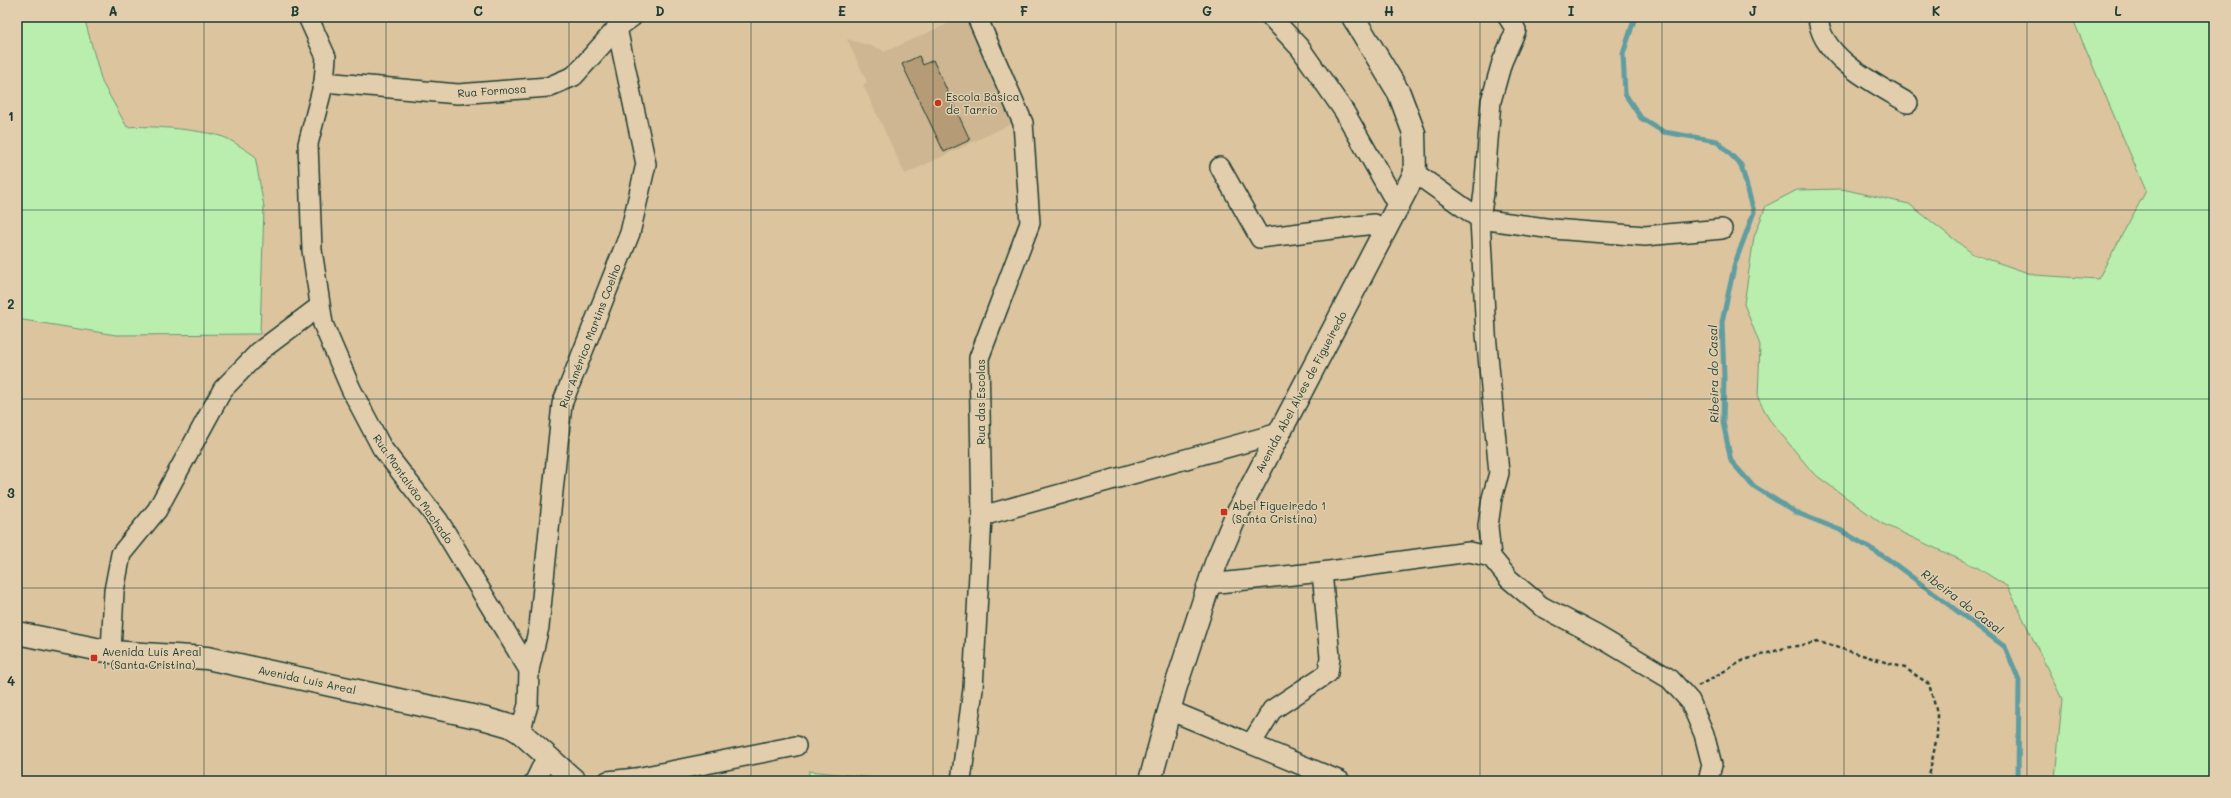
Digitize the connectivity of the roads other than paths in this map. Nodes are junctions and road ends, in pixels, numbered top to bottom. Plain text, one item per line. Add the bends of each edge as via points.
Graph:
1 (308, 17) edge
2 (977, 17) edge
3 (1271, 17) edge
4 (1353, 17) edge
5 (1508, 17) edge
6 (1818, 17) edge
7 (622, 21) edge
8 (324, 82) junction
9 (1908, 103) dead end
10 (1220, 167) dead end
11 (1415, 173) junction
12 (1398, 206) junction
13 (1480, 219) junction
14 (1722, 229) dead end
15 (1386, 231) junction
16 (320, 306) junction
17 (1279, 433) junction
18 (982, 516) junction
19 (1491, 557) junction
20 (1322, 572) junction
21 (1209, 584) junction
22 (17, 633) edge
23 (112, 652) junction
24 (529, 670) junction
25 (1169, 710) junction
26 (520, 732) junction
27 (1251, 744) junction
28 (796, 746) dead end
29 (547, 756) junction
30 (636, 780) edge
31 (535, 781) edge
32 (575, 781) edge
33 (608, 781) edge
34 (961, 781) edge
35 (1150, 781) edge
36 (1340, 781) edge
37 (1708, 781) edge

1 - 8 street, Rua Montalvão Machado via 326,57
2 - 18 street, Rua das Escolas via 1023,123 1030,223 979,358
3 - 12 street via 1300,48 1344,111
4 - 11 main road, Avenida Abel Alves de Figueiredo via 1399,93 1414,133
5 - 13 street via 1516,30 1502,62 1491,101
6 - 9 street via 1828,45 1849,67
7 - 8 street, Rua Formosa via 574,76 548,87 458,94
7 - 24 street, Rua Américo Martins Coelho via 646,164 630,233 562,404 539,628
8 - 16 street, Rua Montalvão Machado via 308,144 312,250
10 - 15 street via 1260,238 1374,224
11 - 12 main road, Avenida Abel Alves de Figueiredo
11 - 13 street
12 - 15 main road, Avenida Abel Alves de Figueiredo
13 - 14 street via 1553,229 1645,236
13 - 19 street via 1486,334 1499,473 1488,526
15 - 17 main road, Avenida Abel Alves de Figueiredo
16 - 23 street via 260,351 223,389 157,510 121,554 114,591
16 - 24 street, Rua Montalvão Machado via 323,324 351,389 382,448 438,520
17 - 18 street
17 - 21 main road, Avenida Abel Alves de Figueiredo via 1235,518
18 - 34 street, Rua das Escolas via 973,689
19 - 20 street via 1469,552
19 - 37 street via 1509,579 1540,606 1596,635 1670,679 1690,701 1704,734 1712,765
20 - 21 street
20 - 27 street via 1330,657 1328,673 1272,710
21 - 25 main road, Avenida Abel Alves de Figueiredo
22 - 23 main road, Avenida Luís Areal
23 - 26 main road, Avenida Luís Areal via 207,658 486,719 510,726
24 - 26 street, Rua Américo Martins Coelho via 528,705
25 - 27 street
25 - 35 main road, Avenida Abel Alves de Figueiredo
26 - 29 main road, Avenida Luís Areal
27 - 36 street
28 - 30 street
29 - 31 street
29 - 32 main road, Avenida Luís Areal
30 - 33 street

